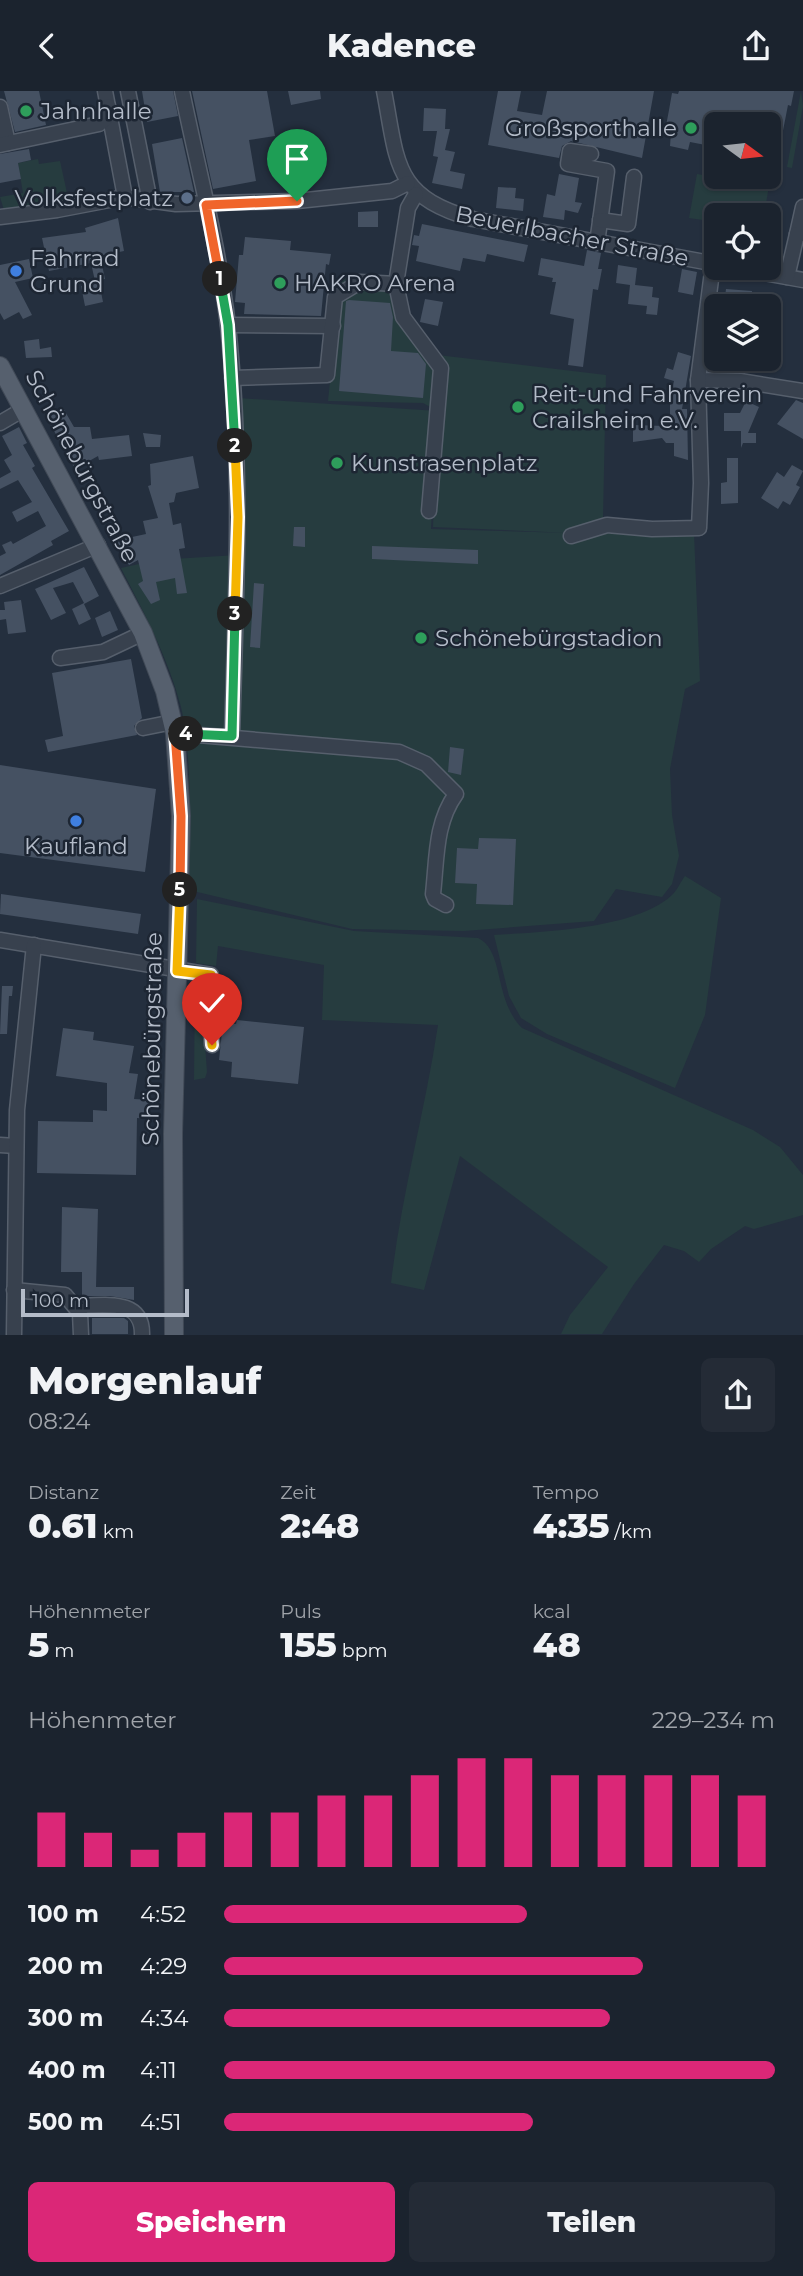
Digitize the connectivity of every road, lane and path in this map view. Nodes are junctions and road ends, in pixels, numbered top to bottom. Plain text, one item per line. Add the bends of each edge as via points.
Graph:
1 (128, 91) edge
2 (182, 91) edge
3 (384, 91) edge
4 (106, 98) edge
5 (0, 107) edge
6 (4, 144) edge
7 (591, 154) dead end
8 (634, 177) dead end
9 (412, 189) junction
10 (125, 197) junction
11 (150, 202) junction
12 (206, 205) junction
13 (803, 207) edge
14 (0, 217) edge
15 (600, 220) junction
16 (800, 234) edge
17 (597, 243) junction
18 (704, 262) edge
19 (781, 276) edge
20 (787, 277) junction
21 (713, 280) edge
22 (803, 280) edge
23 (396, 284) junction
24 (228, 325) junction
25 (333, 326) junction
26 (0, 366) edge
27 (232, 378) junction
28 (698, 380) junction
29 (803, 391) edge
30 (24, 409) junction
31 (0, 423) edge
32 (429, 510) dead end
33 (571, 536) dead end
34 (98, 544) junction
35 (0, 586) edge
36 (143, 633) junction
37 (60, 658) dead end
38 (143, 728) dead end
39 (174, 728) junction
40 (232, 736) junction
41 (446, 905) dead end
42 (0, 940) edge
43 (34, 945) junction
44 (177, 971) junction
45 (212, 1045) dead end
46 (0, 1145) edge
47 (16, 1146) junction
48 (14, 1290) junction
49 (76, 1306) junction
50 (14, 1335) edge
51 (81, 1335) edge
52 (142, 1335) edge
53 (174, 1335) edge

1 - 11 street
2 - 12 street
3 - 9 street via 395,150
4 - 6 street via 105,120 99,124
4 - 10 street
5 - 6 street
7 - 15 street via 570,151 568,164 607,171
8 - 15 street via 628,224
9 - 12 street
9 - 17 street, Beuerlbacher Straße via 437,207 473,219
9 - 23 street
10 - 11 street
10 - 14 street
11 - 12 street
12 - 24 street
13 - 16 street
15 - 17 street
16 - 20 street
17 - 18 street, Beuerlbacher Straße
19 - 20 street
20 - 22 street
21 - 28 street
23 - 25 street via 360,282 335,297
23 - 32 street via 403,317 441,368
24 - 25 street
24 - 27 street
25 - 27 street via 327,375
26 - 30 main road, Schönebürgstraße
27 - 40 street via 238,517
28 - 29 street
28 - 33 street via 699,528 607,525
30 - 31 street
30 - 34 main road, Schönebürgstraße
34 - 35 street
34 - 36 main road, Schönebürgstraße
36 - 37 street via 103,652
36 - 39 main road, Schönebürgstraße
38 - 39 street
39 - 40 street
39 - 44 main road, Schönebürgstraße via 181,816
40 - 41 street via 399,752 426,764 456,794 440,823 433,894
42 - 43 street
43 - 44 street
43 - 47 street
44 - 45 street via 211,975
44 - 53 main road, Schönebürgstraße
46 - 47 street
47 - 48 street
48 - 49 street via 65,1295
48 - 50 street
49 - 51 street
49 - 52 street via 126,1306 143,1323

